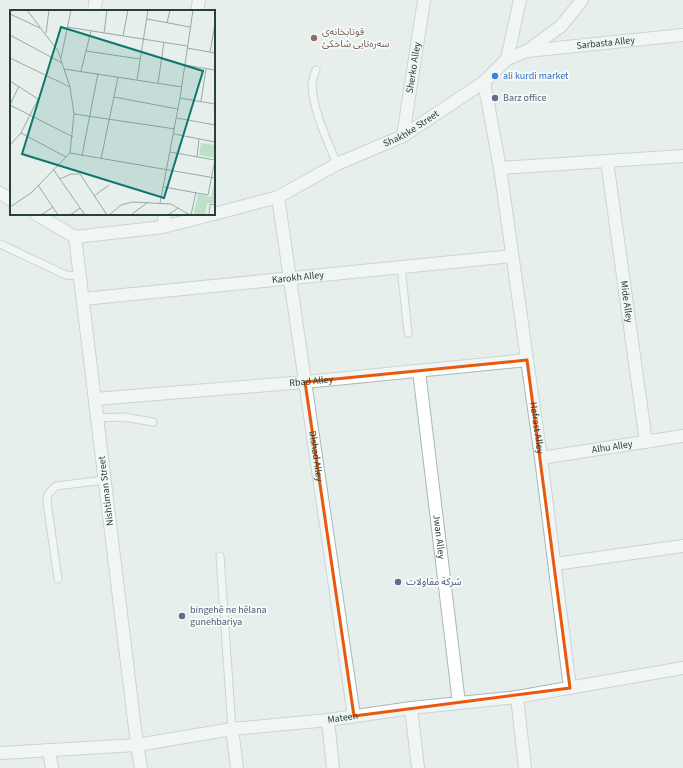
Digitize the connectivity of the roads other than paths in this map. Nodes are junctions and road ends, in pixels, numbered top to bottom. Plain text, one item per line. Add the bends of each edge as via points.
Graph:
1 (96, 0) edge
2 (199, 0) edge
3 (424, 0) edge
4 (520, 0) edge
5 (582, 0) edge
6 (94, 10) edge
7 (198, 10) edge
8 (683, 35) edge
9 (527, 51) junction
10 (507, 60) junction
11 (316, 70) dead end
12 (484, 82) junction
13 (403, 136) junction
14 (683, 156) edge
15 (607, 161) junction
16 (337, 164) junction
17 (500, 168) junction
18 (0, 193) edge
19 (278, 197) junction
20 (10, 199) edge
21 (215, 214) edge
22 (39, 215) edge
23 (165, 215) edge
24 (210, 215) edge
25 (53, 219) edge
26 (163, 228) junction
27 (75, 237) junction
28 (0, 244) edge
29 (512, 256) junction
30 (401, 267) junction
31 (80, 276) junction
32 (290, 278) junction
33 (83, 299) junction
34 (408, 333) dead end
35 (527, 360) junction
36 (419, 371) junction
37 (305, 382) junction
38 (95, 399) junction
39 (97, 418) junction
40 (153, 422) dead end
41 (683, 436) edge
42 (646, 442) junction
43 (541, 458) junction
44 (105, 480) junction
45 (683, 546) edge
46 (220, 556) dead end
47 (555, 564) junction
48 (58, 579) dead end
49 (683, 668) edge
50 (570, 688) junction
51 (517, 697) junction
52 (459, 704) junction
53 (412, 708) junction
54 (354, 716) junction
55 (328, 720) junction
56 (232, 729) junction
57 (137, 745) junction
58 (49, 750) junction
59 (0, 753) edge
60 (52, 768) edge
61 (141, 768) edge
62 (237, 768) edge
63 (333, 768) edge
64 (418, 768) edge
65 (525, 768) edge

1 - 6 street
2 - 7 street
3 - 13 street, Sherko Alley
4 - 10 street
5 - 9 street, Shakhke Street via 561,26
8 - 9 street, Sarbasta Alley
9 - 10 street, Shakhke Street
10 - 12 street, Shakhke Street
11 - 16 lane via 312,83 315,105
12 - 13 street, Shakhke Street
12 - 17 street, Hafrast Alley
13 - 16 street, Shakhke Street
14 - 15 street
15 - 17 street
15 - 42 street, Mide Alley
16 - 19 street, Shakhke Street
17 - 29 street, Hafrast Alley
18 - 20 street
19 - 21 street, Shakhke Street
19 - 32 street, Dlshad Alley
22 - 25 street
23 - 26 street
24 - 26 street, Shakhke Street
25 - 27 street
26 - 27 street, Shakhke Street
27 - 31 street, Nishtiman Street
28 - 31 lane via 66,275
29 - 30 street, Karokh Alley
29 - 35 street, Hafrast Alley
30 - 32 street, Karokh Alley
30 - 34 lane
31 - 33 street, Nishtiman Street
32 - 33 street, Karokh Alley
32 - 37 street, Dlshad Alley
33 - 38 street, Nishtiman Street
35 - 36 street, Rbad Alley
35 - 43 street, Hafrast Alley
36 - 37 street, Rbad Alley
36 - 52 street, Jwan Alley
37 - 38 street, Rbad Alley
37 - 54 street, Dlshad Alley
38 - 39 street, Nishtiman Street
39 - 40 lane via 123,417
39 - 44 street, Nishtiman Street
41 - 42 street, Alhu Alley
42 - 43 street, Alhu Alley
43 - 47 street, Hafrast Alley
44 - 48 lane via 56,486 48,494
44 - 57 street, Nishtiman Street
45 - 47 street
46 - 56 lane
47 - 50 street, Hafrast Alley
49 - 50 street, Mateen
50 - 51 street, Mateen
51 - 52 street, Mateen
51 - 65 street
52 - 53 street, Mateen
53 - 54 street, Mateen
53 - 64 street
54 - 55 street, Mateen
55 - 56 street, Mateen
55 - 63 street
56 - 57 street, Mateen
56 - 62 street
57 - 58 street, Mateen
57 - 61 street, Nishtiman Street
58 - 59 street, Mateen
58 - 60 street

